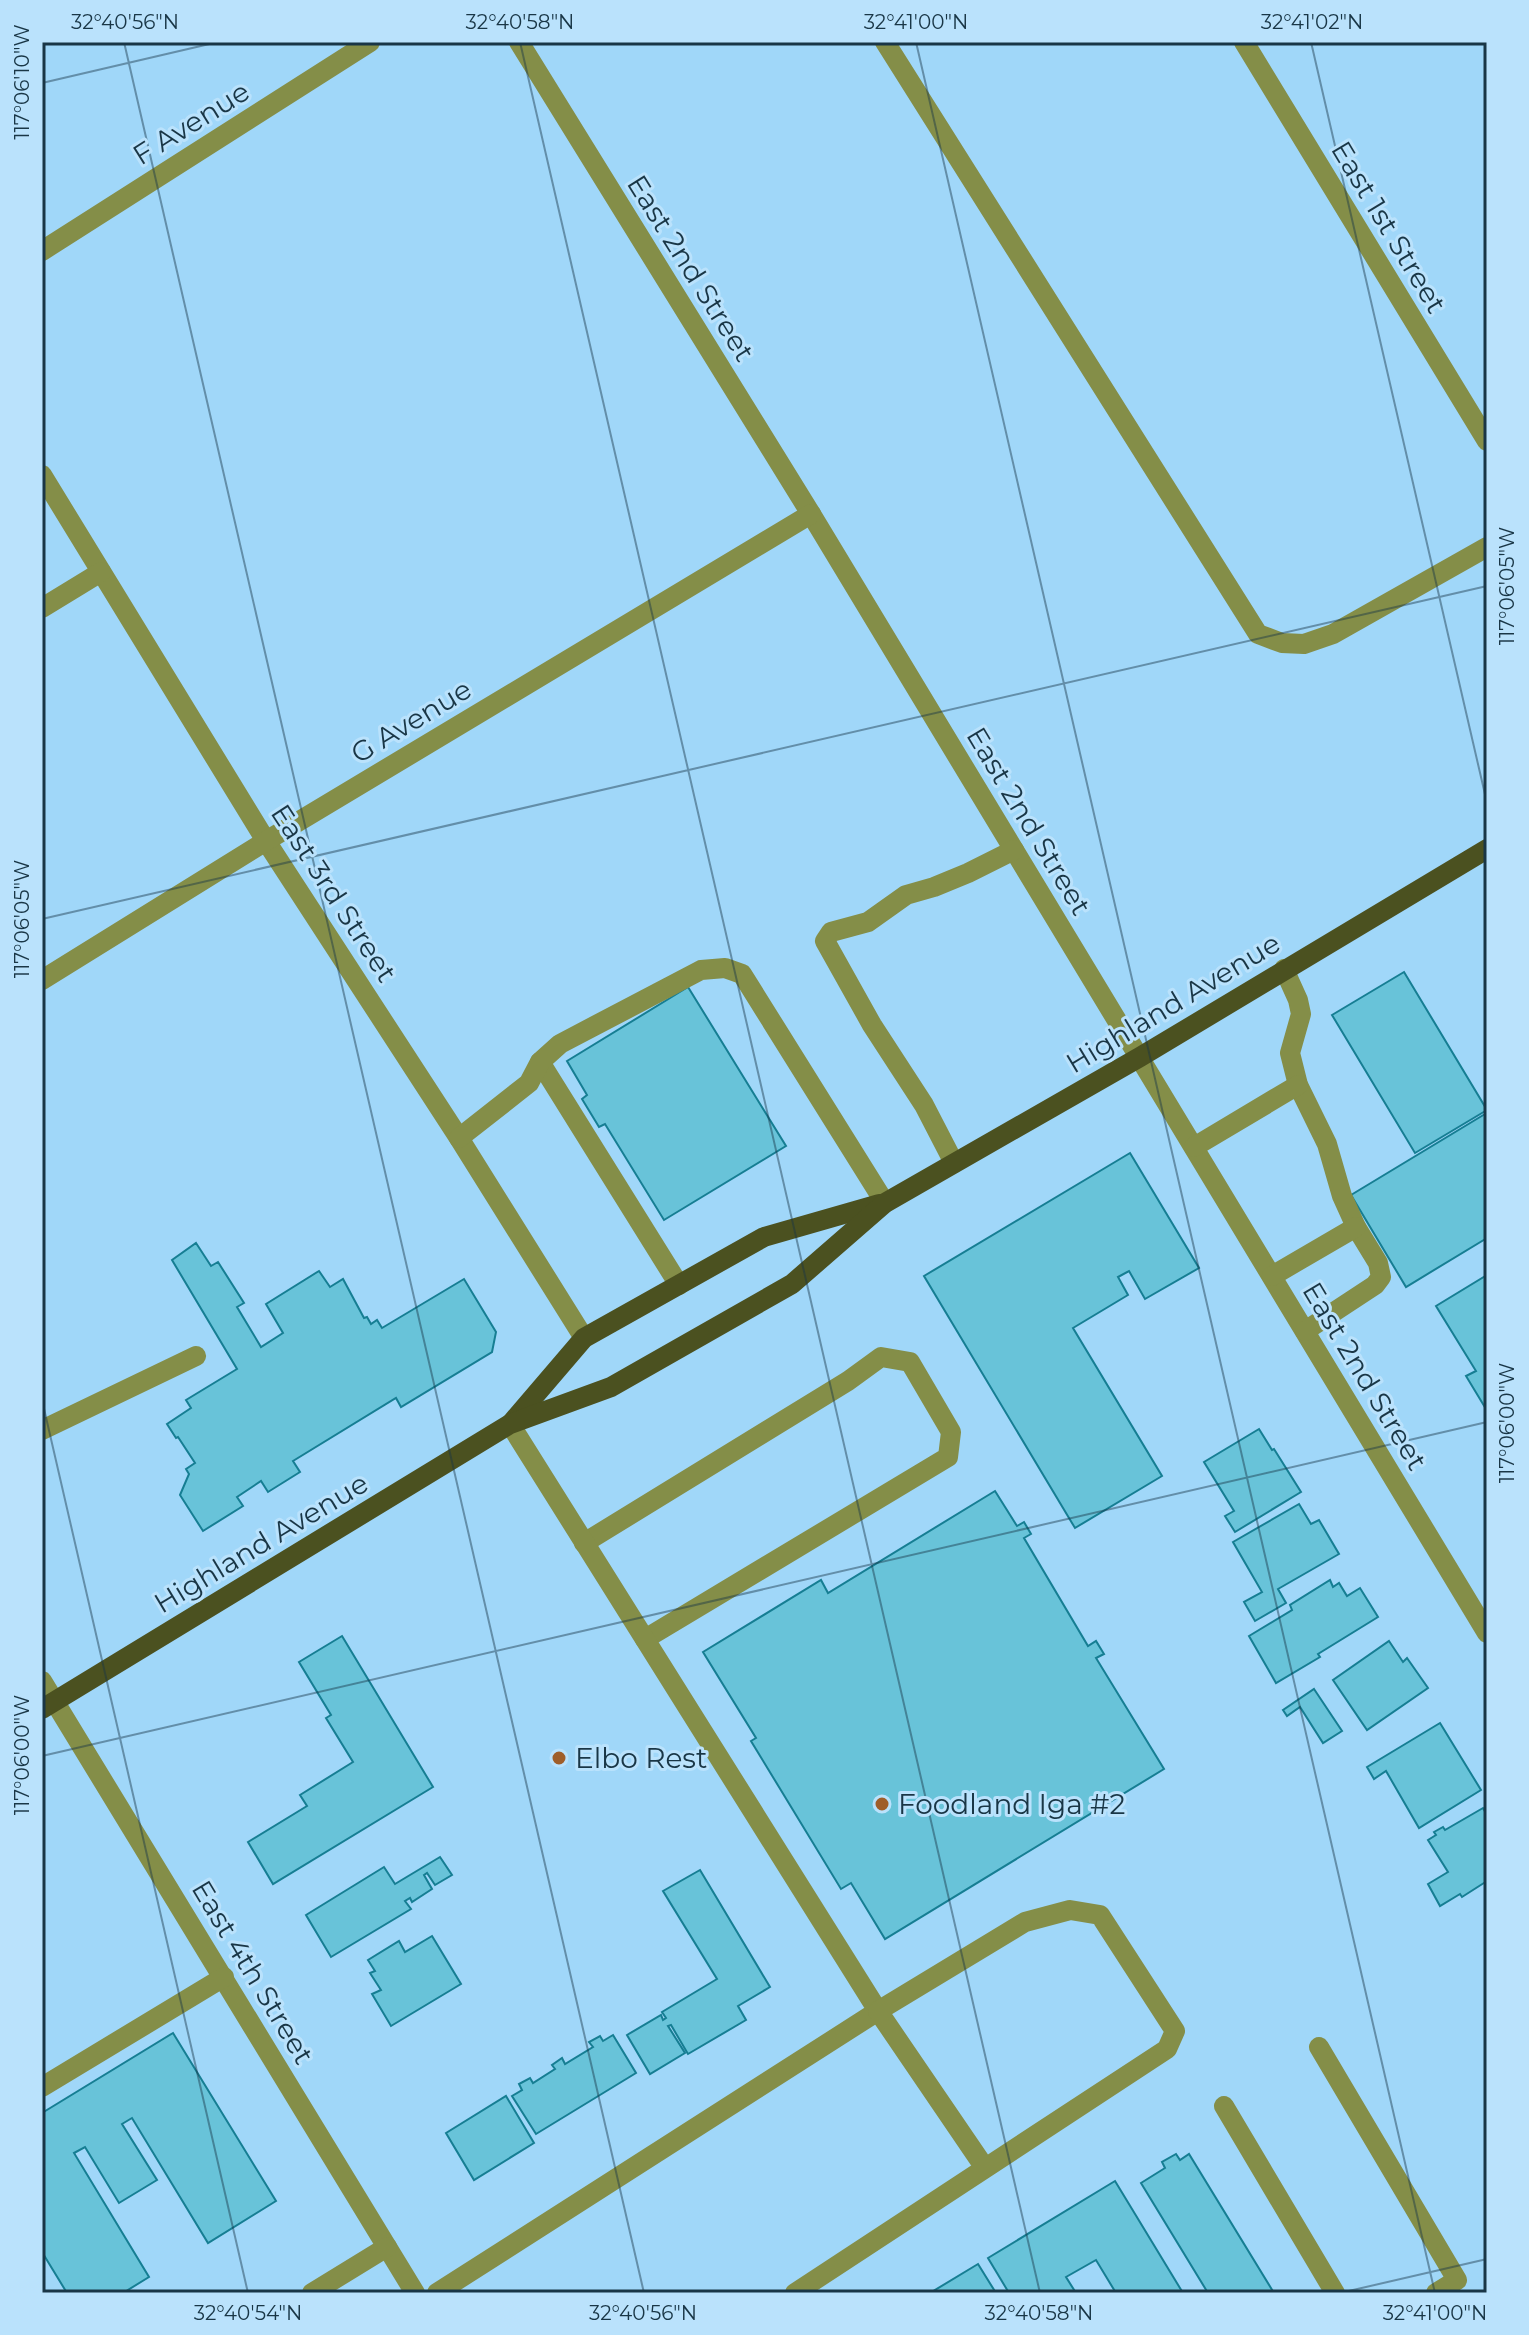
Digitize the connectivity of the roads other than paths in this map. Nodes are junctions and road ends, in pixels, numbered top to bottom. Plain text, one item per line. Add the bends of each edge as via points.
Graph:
1 (370, 42) edge
2 (519, 42) edge
3 (885, 42) edge
4 (1244, 42) edge
5 (42, 251) edge
6 (1487, 441) edge
7 (42, 475) edge
8 (811, 514) junction
9 (1487, 547) edge
10 (101, 572) junction
11 (42, 608) edge
12 (266, 841) junction
13 (1487, 849) edge
14 (1014, 850) junction
15 (1284, 969) junction
16 (42, 980) edge
17 (1140, 1057) junction
18 (540, 1062) junction
19 (1298, 1085) junction
20 (459, 1138) junction
21 (1194, 1147) junction
22 (954, 1163) junction
23 (885, 1203) junction
24 (1356, 1227) junction
25 (1272, 1276) junction
26 (679, 1285) junction
27 (1305, 1331) junction
28 (584, 1338) junction
29 (196, 1356) dead end
30 (510, 1424) junction
31 (42, 1430) edge
32 (584, 1543) junction
33 (1487, 1633) edge
34 (645, 1639) junction
35 (42, 1681) edge
36 (48, 1705) edge
37 (224, 1977) junction
38 (878, 2011) junction
39 (1319, 2047) dead end
40 (42, 2087) edge
41 (1224, 2106) dead end
42 (985, 2168) junction
43 (387, 2247) junction
44 (1461, 2287) edge
45 (312, 2293) edge
46 (415, 2293) edge
47 (437, 2293) edge
48 (795, 2293) edge
49 (1335, 2293) edge
50 (1436, 2293) edge

1 - 5 street, F Avenue
2 - 8 street, East 2nd Street
3 - 9 street via 1258,634 1304,644 1333,634
4 - 6 street, East 1st Street
7 - 10 street, East 3rd Street
8 - 12 street, G Avenue
8 - 14 street, East 2nd Street
10 - 11 street
10 - 12 street, East 3rd Street
12 - 16 street, G Avenue
12 - 20 street, East 3rd Street
13 - 15 main road, Highland Avenue
14 - 17 street, East 2nd Street
14 - 22 street via 906,895 868,922 831,932 825,941
15 - 17 main road, Highland Avenue
15 - 19 street via 1301,1014 1290,1053
17 - 21 street, East 2nd Street
17 - 22 main road, Highland Avenue
18 - 20 street via 529,1083
18 - 23 street via 560,1044 701,970 725,968 742,974
18 - 26 street
19 - 21 street
19 - 24 street via 1327,1144
20 - 28 street, East 3rd Street
21 - 25 street, East 2nd Street
22 - 23 main road, Highland Avenue
23 - 26 main road, Highland Avenue via 764,1237
23 - 30 main road, Highland Avenue via 792,1284 611,1387
24 - 25 street
24 - 27 street via 1381,1277
25 - 27 street, East 2nd Street
26 - 28 main road, Highland Avenue
27 - 33 street, East 2nd Street
28 - 30 main road, Highland Avenue
29 - 31 street
30 - 32 street
30 - 36 main road, Highland Avenue
32 - 34 street
32 - 34 street via 881,1357 910,1362 951,1432 948,1457
34 - 38 street
35 - 36 street, East 4th Street
36 - 37 street, East 4th Street
37 - 40 street
37 - 43 street, East 4th Street
38 - 42 street
38 - 42 street via 1025,1922 1070,1910 1100,1915 1175,2031 1167,2049
38 - 47 street
39 - 44 street
41 - 49 street
42 - 48 street
43 - 45 street
43 - 46 street, East 4th Street
44 - 50 street

